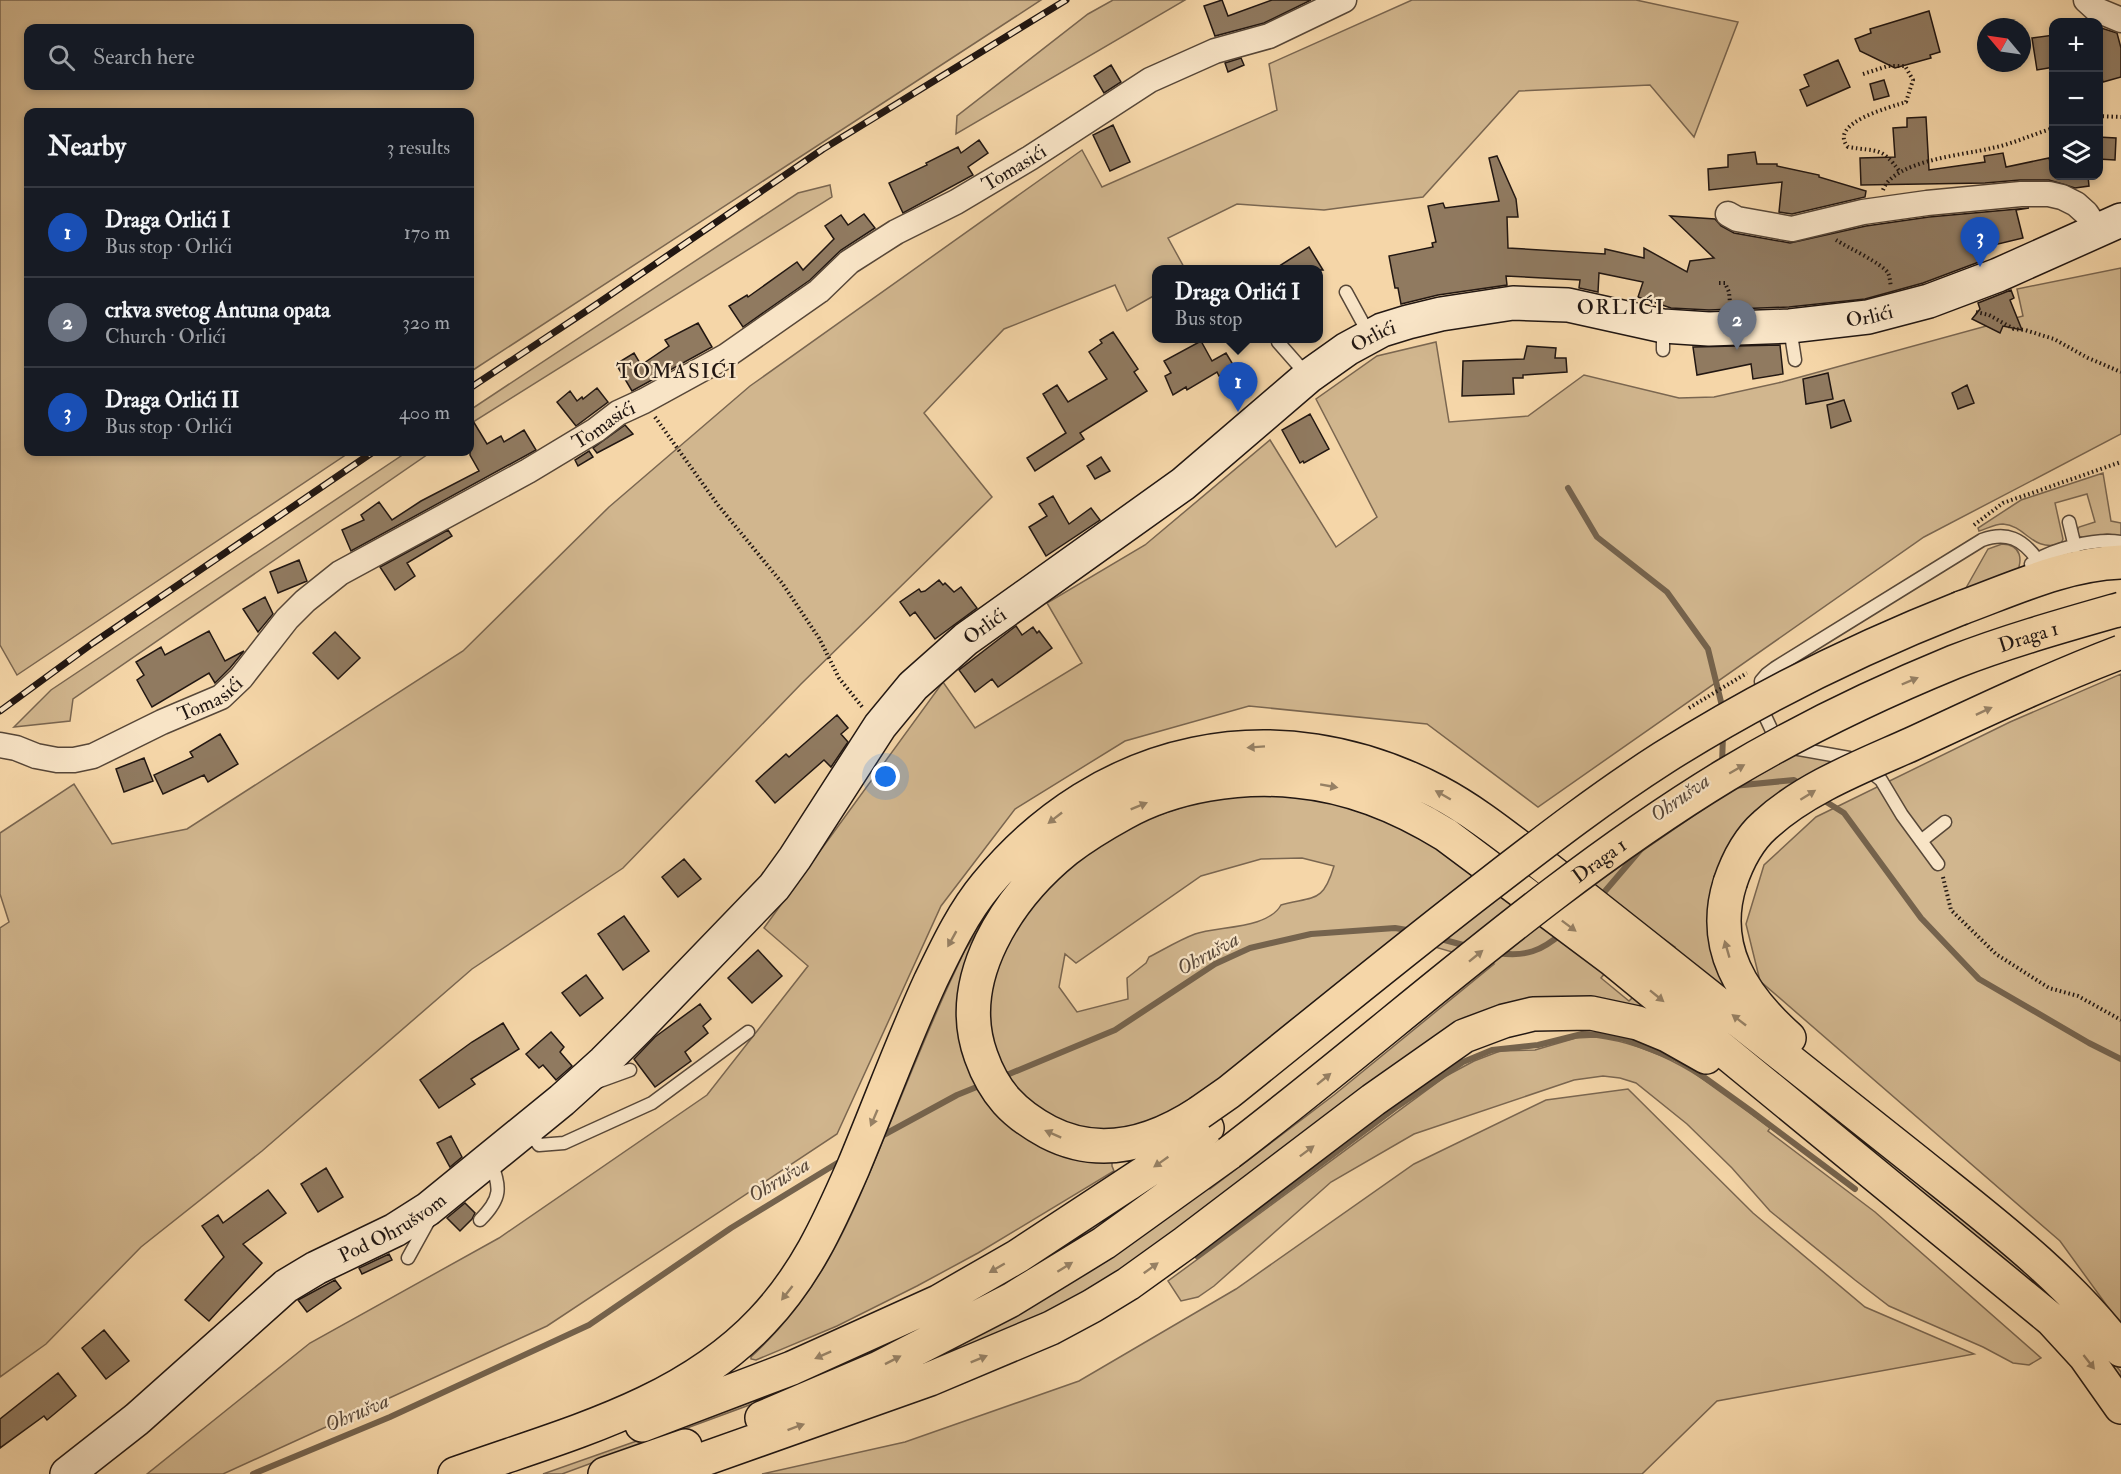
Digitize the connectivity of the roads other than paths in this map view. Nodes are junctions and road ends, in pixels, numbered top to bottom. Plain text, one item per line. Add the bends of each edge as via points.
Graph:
1 (1344, 0) edge
2 (2086, 0) edge
3 (2121, 20) edge
4 (1728, 214) dead end
5 (2109, 224) edge
6 (1346, 292) dead end
7 (1790, 327) junction
8 (1370, 336) junction
9 (1279, 343) edge
10 (1795, 360) dead end
11 (1309, 376) junction
12 (2069, 522) dead end
13 (2121, 542) edge
14 (2075, 547) junction
15 (2121, 562) edge
16 (2029, 573) junction
17 (2121, 573) edge
18 (2121, 609) edge
19 (1965, 615) junction
20 (2121, 652) edge
21 (192, 699) dead end
22 (128, 740) junction
23 (0, 745) edge
24 (1945, 822) dead end
25 (1921, 841) junction
26 (1938, 864) road end
27 (1622, 947) junction
28 (701, 962) joint
29 (748, 1032) dead end
30 (630, 1070) dead end
31 (574, 1090) junction
32 (1204, 1120) junction
33 (527, 1129) junction
34 (490, 1160) junction
35 (440, 1200) junction
36 (480, 1220) dead end
37 (408, 1258) dead end
38 (2076, 1297) junction
39 (2052, 1320) junction
40 (2121, 1350) edge
41 (2121, 1407) edge
42 (68, 1474) edge
43 (455, 1474) edge
44 (502, 1474) edge
45 (605, 1474) edge
46 (662, 1474) edge

1 - 22 street, Tomasići via 1269,36 1215,51 1150,80 984,186 896,232 849,262 819,291 726,356 618,412 528,471 340,573 293,612 221,697
2 - 3 street via 2097,10
4 - 5 street, Orlići via 1792,229 1927,203 2035,194 2062,197
5 - 7 street, Orlići via 1998,275 1929,301 1868,317
6 - 8 lane
7 - 8 street, Orlići via 1709,329 1663,338 1568,305 1513,303 1441,314
7 - 10 lane
8 - 11 street, Orlići
9 - 11 lane
11 - 28 street, Orlići via 1183,484 966,639 913,686 880,726 781,877
12 - 14 lane
13 - 14 lane via 2099,541
14 - 16 lane
15 - 16 highway
16 - 19 highway
16 - 25 lane via 2022,542 1998,535 1982,540 1775,668 1761,681 1765,716 1773,733 1792,748 1841,756 1866,768 1881,780
17 - 19 highway
45 -> 18 highway, Draga 1, bridge via 817,1395 879,1368 1011,1300 1104,1242 1228,1153 1573,879 1728,774 1869,699 1946,666 2037,633
19 - 32 highway, Draga 1 via 1756,720 1661,778 1525,876
38 -> 20 highway, bridge via 2060,1269 2032,1236 1767,1017 1739,980 1728,954 1723,922 1725,898 1741,855 1764,825 1781,812 1828,782
21 - 22 lane via 134,729
22 - 23 street, Tomasići via 74,760 36,756
24 - 25 lane
25 - 26 lane
32 -> 27 highway, bridge via 1126,1146 1072,1142 1054,1136 1017,1113 1003,1099 984,1065 973,1021 974,999 985,957 1010,909 1042,872 1088,834 1167,795 1209,784 1253,779 1341,788 1383,802 1423,821
38 -> 27 highway via 1987,1218
27 -> 39 highway
27 -> 43 highway, bridge via 1492,827 1442,794 1359,759 1271,746 1223,749 1136,771 1059,814 982,889 926,991 818,1244 799,1277 764,1320 724,1357 662,1396 616,1417
28 - 31 street, Pod Ohrušvom
29 - 33 lane via 652,1103 564,1143 539,1145
30 - 31 lane
31 - 33 street, Pod Ohrušvom
32 -> 44 highway via 1161,1162 1027,1250 938,1302 781,1373
33 - 34 street, Pod Ohrušvom
34 - 35 street, Pod Ohrušvom
34 - 36 lane via 498,1196
35 - 37 lane
35 - 42 street, Pod Ohrušvom via 395,1230 286,1286 137,1419
38 - 40 highway
39 -> 41 highway via 2085,1356
46 -> 39 highway via 930,1378 1051,1328 1137,1278 1464,1036 1533,1014 1590,1013 1617,1017 1690,1047 2009,1299

